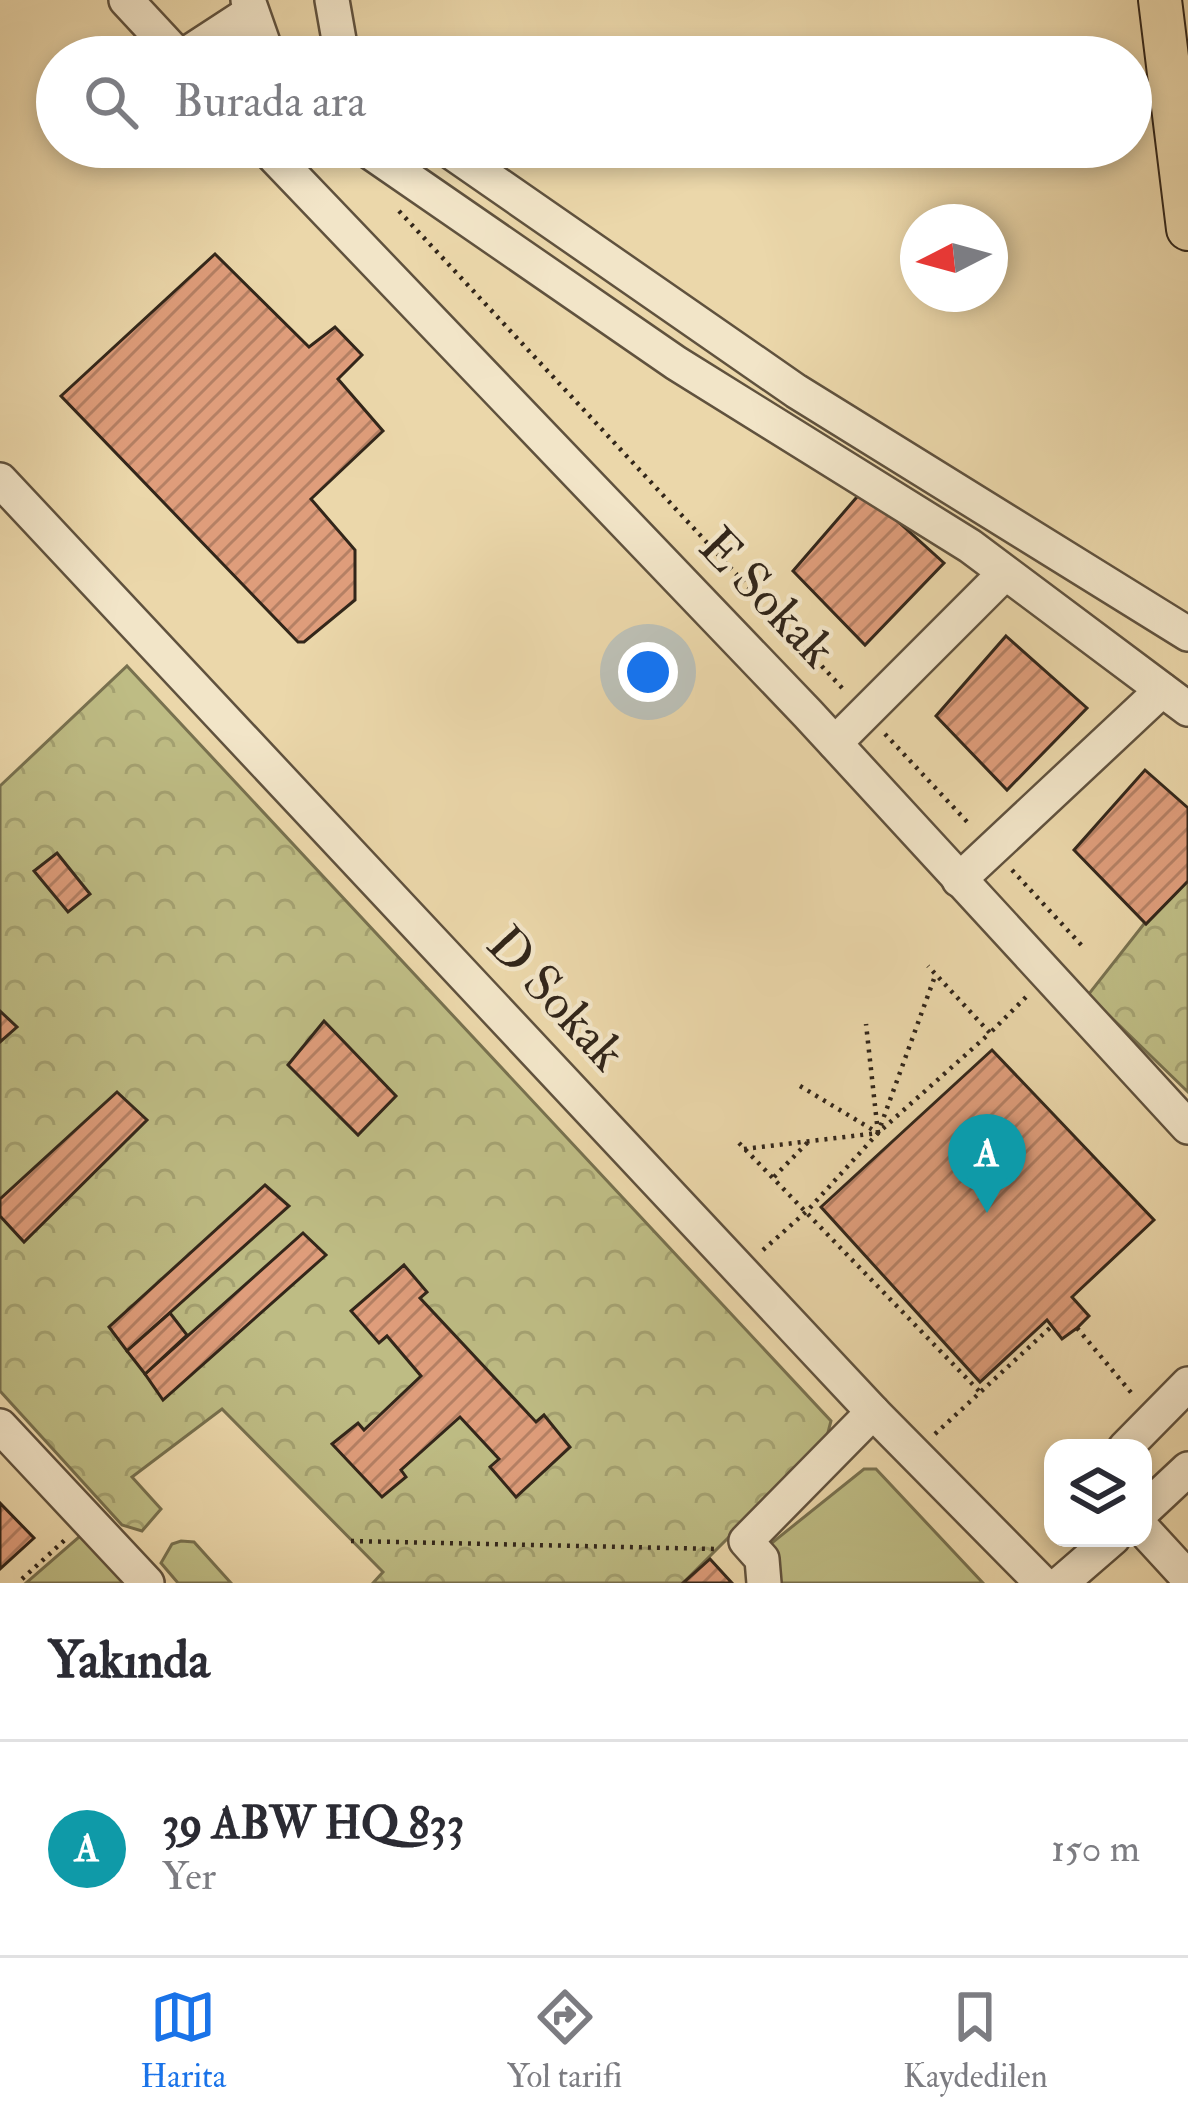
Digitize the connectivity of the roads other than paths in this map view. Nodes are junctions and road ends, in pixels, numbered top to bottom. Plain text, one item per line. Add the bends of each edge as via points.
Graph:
1 (126, 0) edge
2 (332, 0) edge
3 (1160, 0) edge
4 (250, 6) edge
5 (160, 36) edge
6 (209, 36) edge
7 (261, 36) edge
8 (338, 36) edge
9 (285, 168) edge
10 (393, 168) edge
11 (474, 168) edge
12 (1186, 206) edge
13 (0, 480) edge
14 (1005, 573) junction
15 (1188, 634) edge
16 (1175, 699) edge
17 (835, 743) junction
18 (959, 880) junction
19 (1188, 1126) edge
20 (1188, 1384) edge
21 (873, 1412) junction
22 (0, 1426) edge
23 (1134, 1439) edge
24 (1188, 1469) edge
25 (1152, 1503) edge
26 (1152, 1523) edge
27 (1103, 1547) edge
28 (1188, 1578) edge
29 (147, 1583) edge
30 (764, 1583) edge
31 (1042, 1583) edge
32 (1061, 1583) edge

1 - 5 street
2 - 8 street
3 - 12 main road
4 - 6 street
4 - 7 street
9 - 17 street, E Sokak
10 - 14 street via 676,363
11 - 15 street via 796,392
13 - 21 street, D Sokak
14 - 16 street
14 - 17 street
16 - 18 street
17 - 18 street, E Sokak
18 - 19 street, E Sokak
20 - 23 street
21 - 30 street via 746,1541 762,1558
21 - 31 street, D Sokak
22 - 29 street
24 - 25 street
26 - 28 street
27 - 32 street

